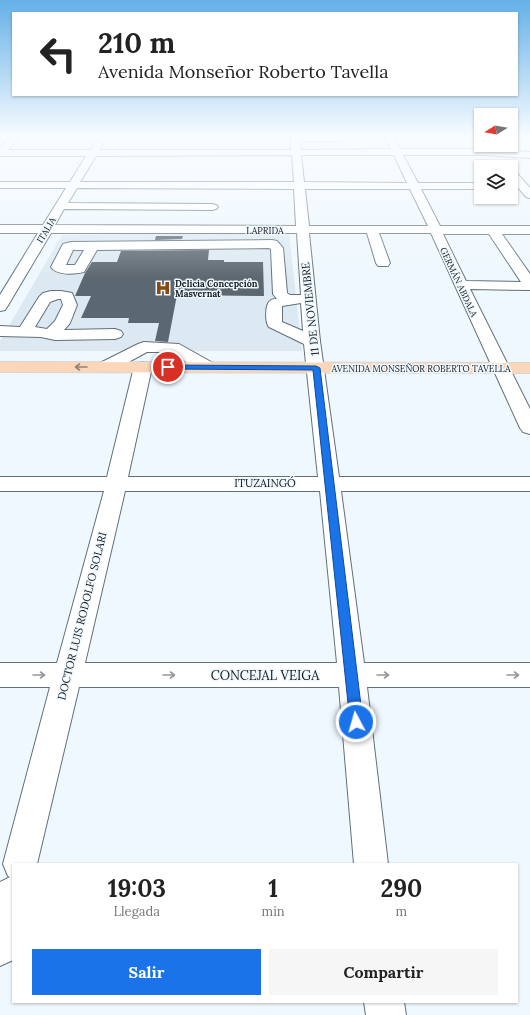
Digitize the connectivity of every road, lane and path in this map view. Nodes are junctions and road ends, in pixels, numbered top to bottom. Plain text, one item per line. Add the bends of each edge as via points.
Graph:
1 (75, 183) edge
2 (0, 185) edge
3 (73, 186) junction
4 (178, 186) junction
5 (299, 186) junction
6 (414, 186) junction
7 (474, 186) edge
8 (526, 186) edge
9 (530, 195) edge
10 (60, 206) junction
11 (177, 206) junction
12 (212, 207) dead end
13 (0, 229) edge
14 (47, 229) junction
15 (178, 230) junction
16 (303, 230) junction
17 (372, 230) junction
18 (435, 230) junction
19 (493, 230) junction
20 (530, 230) edge
21 (210, 240) dead end
22 (268, 244) junction
23 (304, 244) junction
24 (225, 245) junction
25 (93, 246) dead end
26 (247, 258) dead end
27 (262, 258) dead end
28 (277, 258) junction
29 (382, 263) dead end
30 (0, 284) edge
31 (14, 284) junction
32 (461, 285) junction
33 (530, 285) edge
34 (308, 298) junction
35 (287, 300) junction
36 (0, 307) edge
37 (0, 331) edge
38 (25, 331) junction
39 (51, 334) junction
40 (115, 334) dead end
41 (312, 341) junction
42 (0, 367) edge
43 (106, 367) junction
44 (143, 367) junction
45 (207, 367) junction
46 (316, 368) junction
47 (499, 368) junction
48 (530, 368) edge
49 (530, 428) edge
50 (329, 483) junction
51 (0, 484) edge
52 (116, 484) junction
53 (530, 484) edge
54 (0, 675) edge
55 (67, 675) junction
56 (352, 675) junction
57 (530, 675) edge
58 (20, 863) edge
59 (371, 863) edge
60 (12, 898) edge
61 (0, 947) edge
62 (384, 1003) edge
63 (386, 1015) edge

1 - 3 street, ITALIA
2 - 3 street
3 - 4 street
3 - 10 street, ITALIA
4 - 5 street
4 - 11 street via 175,194
5 - 6 street
5 - 16 street, 11 DE NOVIEMBRE
6 - 7 street
6 - 18 street, GERMÁN ABDALA
8 - 9 street
10 - 11 street
10 - 14 street, ITALIA
11 - 12 street
11 - 15 street
13 - 14 street, LAPRIDA
14 - 15 street, LAPRIDA
14 - 31 street, ITALIA
15 - 16 street, LAPRIDA
16 - 17 street, LAPRIDA
16 - 23 street, 11 DE NOVIEMBRE
17 - 18 street, LAPRIDA
17 - 29 street
18 - 19 street, LAPRIDA
18 - 32 street, GERMÁN ABDALA
19 - 20 street, LAPRIDA
19 - 33 street
21 - 22 street via 255,239
22 - 23 street
22 - 24 street
22 - 28 street via 277,248
23 - 34 street, 11 DE NOVIEMBRE
24 - 25 street
24 - 26 street via 230,252
27 - 28 street
28 - 35 street via 280,294
30 - 31 street
31 - 36 street, ITALIA
32 - 33 street
32 - 47 street, GERMÁN ABDALA
34 - 35 street
34 - 41 street, 11 DE NOVIEMBRE
35 - 41 street via 275,304 274,324
37 - 38 street
38 - 39 street
38 - 39 street via 47,297 67,296 70,305 62,323
39 - 40 street
41 - 46 street, 11 DE NOVIEMBRE
43 -> 42 main road, AVENIDA MONSEÑOR ROBERTO TAVELLA
43 - 44 main road, AVENIDA MONSEÑOR ROBERTO TAVELLA
43 - 45 street via 144,347 173,347
44 - 45 main road, AVENIDA MONSEÑOR ROBERTO TAVELLA
44 - 52 street, DOCTOR LUIS RODOLFO SOLARI
45 - 46 main road, AVENIDA MONSEÑOR ROBERTO TAVELLA
46 - 47 main road, AVENIDA MONSEÑOR ROBERTO TAVELLA
46 - 50 street, 11 DE NOVIEMBRE
47 - 48 main road, AVENIDA MONSEÑOR ROBERTO TAVELLA
47 - 49 street, GERMÁN ABDALA
50 - 52 street, ITUZAINGÓ
50 - 53 street, ITUZAINGÓ
50 - 56 street, 11 DE NOVIEMBRE
51 - 52 street, ITUZAINGÓ
52 - 55 street, DOCTOR LUIS RODOLFO SOLARI
54 -> 55 street, CONCEJAL VEIGA
55 -> 56 street, CONCEJAL VEIGA
55 - 58 street, DOCTOR LUIS RODOLFO SOLARI
56 -> 57 street, CONCEJAL VEIGA
56 - 59 street, 11 DE NOVIEMBRE
60 - 61 street
62 - 63 street

